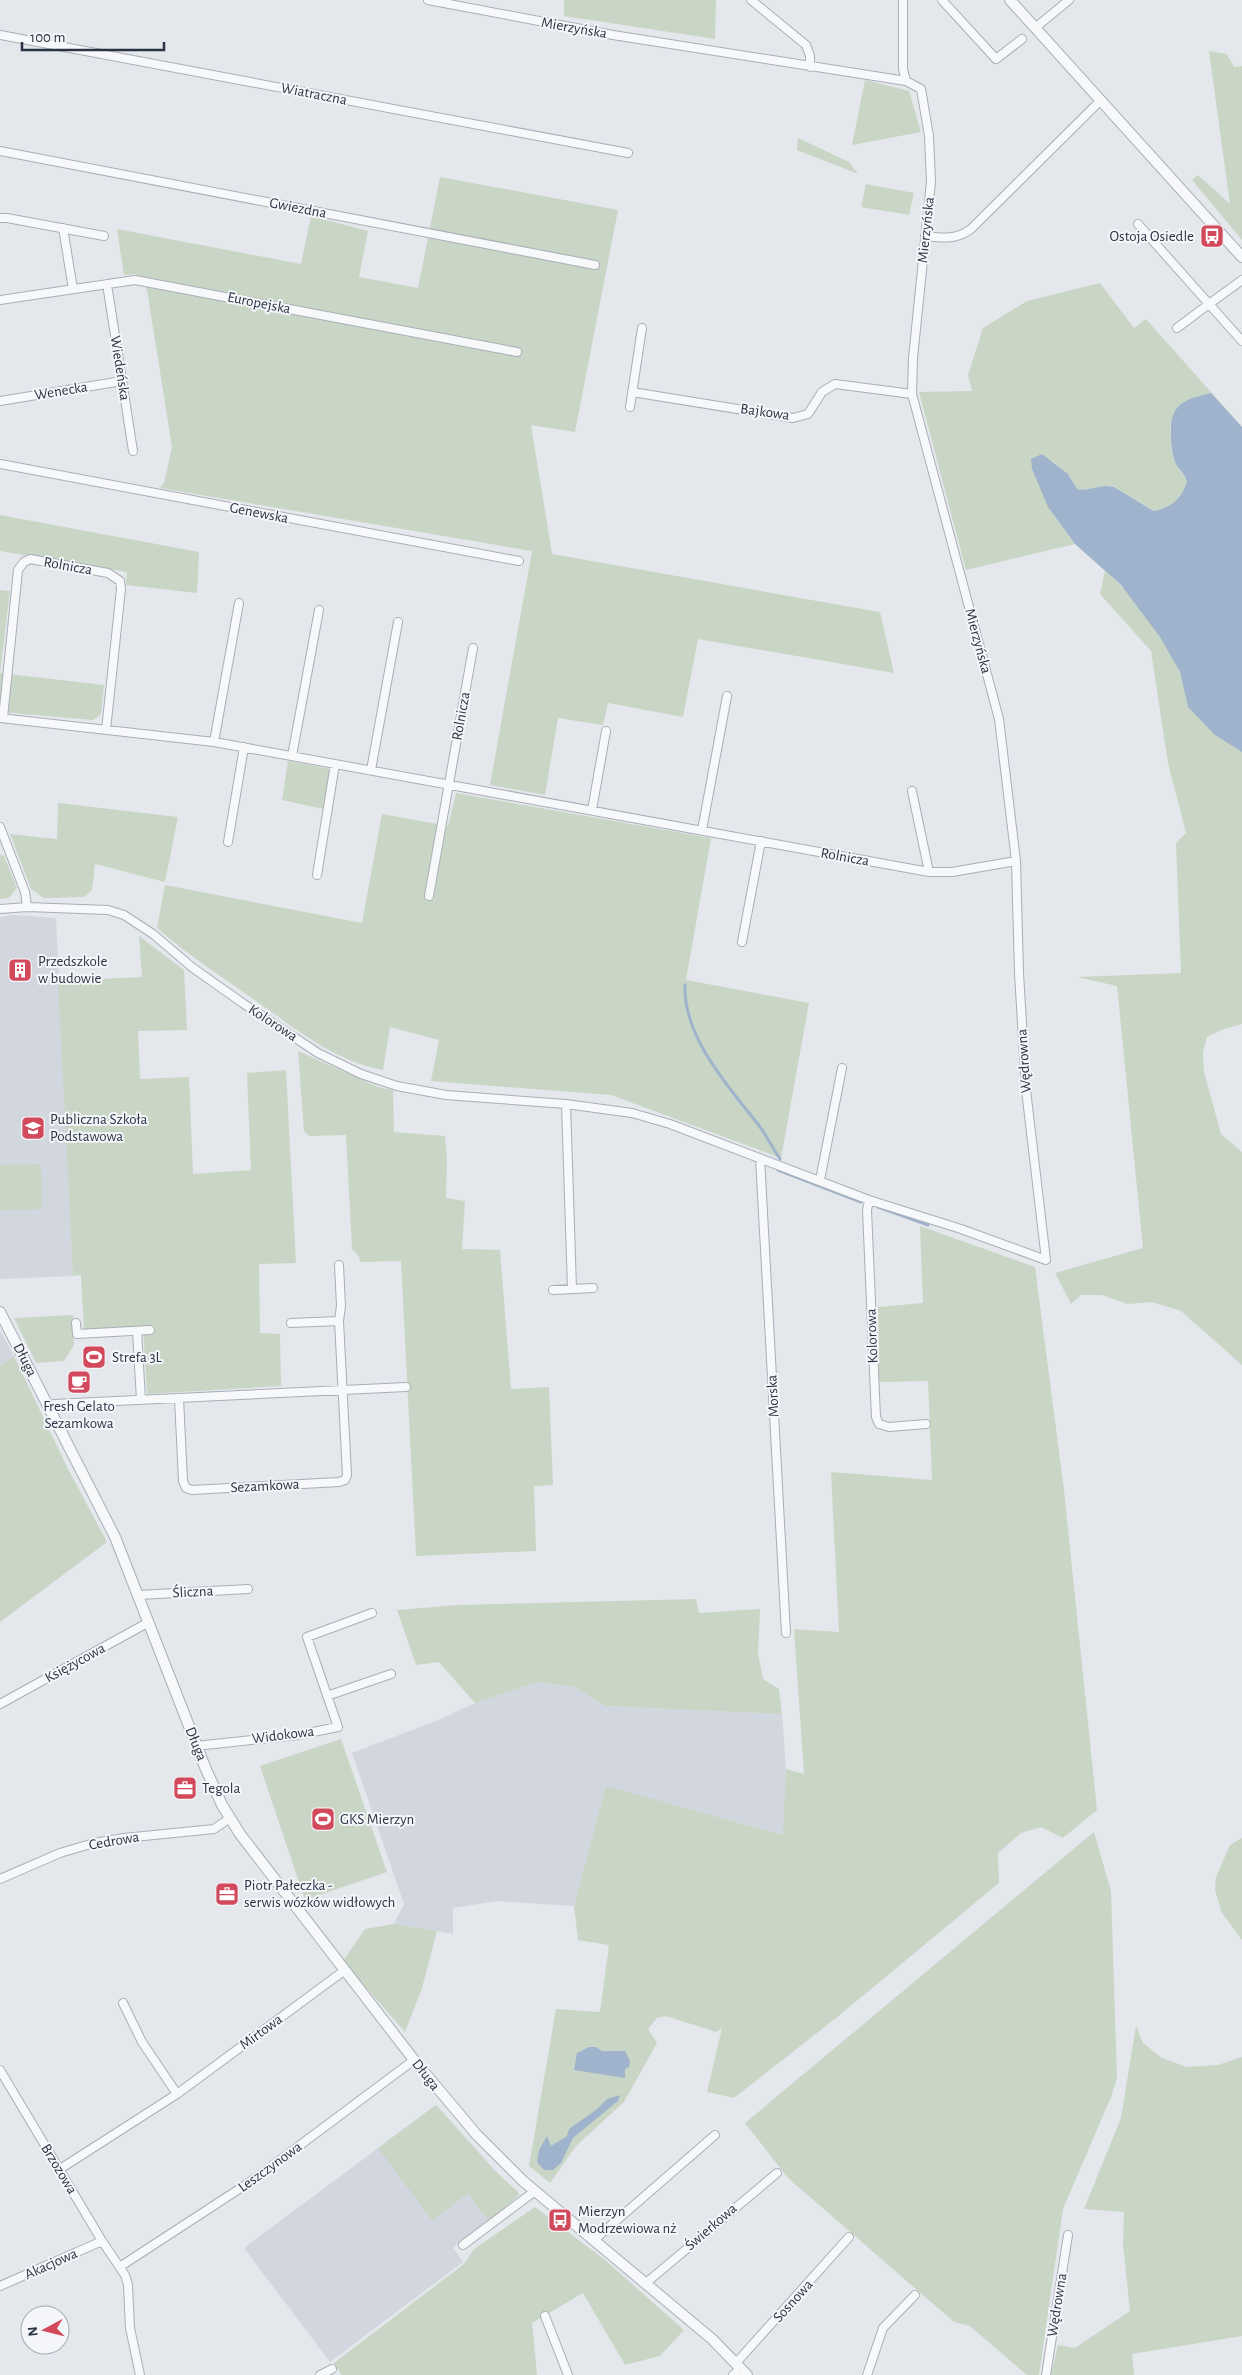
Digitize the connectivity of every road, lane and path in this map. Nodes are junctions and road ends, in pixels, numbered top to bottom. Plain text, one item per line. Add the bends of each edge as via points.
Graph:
1 (428, 0) edge
2 (751, 0) edge
3 (903, 0) edge
4 (942, 0) edge
5 (1010, 0) edge
6 (1069, 0) edge
7 (1035, 28) junction
8 (0, 35) edge
9 (1022, 39) dead end
10 (810, 67) junction
11 (906, 82) junction
12 (1099, 97) junction
13 (0, 151) edge
14 (628, 153) dead end
15 (0, 218) edge
16 (1138, 224) dead end
17 (63, 228) junction
18 (104, 236) dead end
19 (925, 236) junction
20 (1242, 257) edge
21 (595, 265) dead end
22 (1242, 280) edge
23 (106, 284) junction
24 (73, 289) junction
25 (0, 300) edge
26 (1209, 304) junction
27 (642, 328) dead end
28 (1177, 328) dead end
29 (1242, 341) edge
30 (517, 352) dead end
31 (122, 381) junction
32 (632, 392) junction
33 (912, 394) junction
34 (0, 401) edge
35 (630, 407) dead end
36 (133, 451) dead end
37 (0, 464) edge
38 (519, 561) dead end
39 (239, 603) dead end
40 (319, 610) dead end
41 (398, 622) dead end
42 (473, 648) dead end
43 (727, 696) dead end
44 (2, 718) edge
45 (106, 730) junction
46 (606, 731) dead end
47 (214, 742) junction
48 (244, 747) junction
49 (292, 756) junction
50 (335, 764) junction
51 (371, 770) junction
52 (448, 784) junction
53 (912, 791) dead end
54 (592, 810) junction
55 (0, 827) edge
56 (702, 830) junction
57 (760, 841) junction
58 (228, 842) dead end
59 (1016, 861) junction
60 (929, 872) junction
61 (317, 875) dead end
62 (429, 896) dead end
63 (28, 907) junction
64 (0, 909) edge
65 (742, 942) dead end
66 (842, 1068) dead end
67 (566, 1104) junction
68 (760, 1158) junction
69 (820, 1180) junction
70 (869, 1200) junction
71 (1046, 1260) joint
72 (339, 1265) dead end
73 (593, 1288) dead end
74 (572, 1289) junction
75 (554, 1290) dead end
76 (0, 1314) edge
77 (339, 1321) junction
78 (76, 1323) dead end
79 (291, 1323) dead end
80 (150, 1330) dead end
81 (137, 1331) junction
82 (406, 1387) dead end
83 (343, 1390) junction
84 (179, 1398) junction
85 (141, 1400) junction
86 (49, 1407) junction
87 (926, 1424) dead end
88 (248, 1589) dead end
89 (139, 1595) junction
90 (372, 1613) dead end
91 (149, 1622) junction
92 (786, 1633) dead end
93 (391, 1674) dead end
94 (327, 1696) junction
95 (0, 1704) edge
96 (196, 1746) junction
97 (230, 1818) junction
98 (0, 1879) edge
99 (345, 1970) junction
100 (123, 2003) dead end
101 (414, 2060) junction
102 (0, 2070) edge
103 (177, 2094) junction
104 (715, 2135) dead end
105 (60, 2169) junction
106 (777, 2173) dead end
107 (535, 2191) junction
108 (1068, 2235) dead end
109 (849, 2237) dead end
110 (594, 2240) junction
111 (102, 2241) junction
112 (463, 2245) dead end
113 (121, 2266) junction
114 (646, 2283) junction
115 (0, 2286) edge
116 (915, 2295) dead end
117 (546, 2316) dead end
118 (332, 2369) dead end
119 (739, 2370) edge
120 (140, 2375) edge
121 (320, 2375) edge
122 (568, 2375) edge
123 (867, 2375) edge
124 (1046, 2375) edge

1 - 10 street, Mierzyńska via 584,30
2 - 10 street via 806,45
3 - 11 street via 903,69
4 - 9 street via 996,59
5 - 7 street
6 - 7 street
7 - 12 street
8 - 14 street, Wiatraczna
10 - 11 street, Mierzyńska
11 - 19 street, Mierzyńska via 921,89 928,136 931,182
12 - 19 street via 971,229 952,238
12 - 20 street
13 - 21 street, Gwiezdna
15 - 17 street
16 - 26 street
17 - 18 street
17 - 24 street
19 - 33 street, Mierzyńska
22 - 26 street
23 - 24 street, Europejska
23 - 30 street, Europejska via 135,280
23 - 31 street, Wiedeńska
24 - 25 street, Europejska
26 - 28 street
26 - 29 street
27 - 32 street
31 - 34 street, Wenecka
31 - 36 street, Wiedeńska
32 - 33 street, Bajkowa via 793,418 808,414 822,392 835,384
32 - 35 street
33 - 59 street, Mierzyńska via 998,719
37 - 38 street, Genewska
39 - 47 street
40 - 49 street
41 - 51 street
42 - 52 street, Rolnicza
43 - 56 street
44 - 45 street, Rolnicza
44 - 45 street, Rolnicza via 18,570 30,560 108,573 120,581
45 - 47 street, Rolnicza
46 - 54 street
47 - 48 street, Rolnicza
48 - 49 street, Rolnicza
48 - 58 street
49 - 50 street, Rolnicza
50 - 51 street, Rolnicza
50 - 61 street
51 - 52 street, Rolnicza
52 - 54 street, Rolnicza
52 - 62 street, Rolnicza
53 - 60 street
54 - 56 street, Rolnicza
55 - 63 street
56 - 57 street, Rolnicza
57 - 60 street, Rolnicza
57 - 65 street
59 - 60 street, Rolnicza via 952,872
59 - 71 street, Wędrowna via 1026,1090
63 - 64 street, Kolorowa
63 - 67 street, Kolorowa via 108,910 124,915 244,1004 318,1053 361,1074 397,1086 446,1095
66 - 69 street
67 - 68 street, Kolorowa via 632,1112
67 - 74 street
68 - 69 street, Kolorowa
68 - 92 street, Morska
69 - 70 street, Kolorowa
70 - 71 street, Kolorowa
70 - 87 street, Kolorowa via 876,1417 879,1424 889,1427
72 - 77 street, Sezamkowa
73 - 74 street
74 - 75 street
76 - 86 street, Długa
77 - 79 street
77 - 83 street, Sezamkowa
78 - 81 street via 77,1334
80 - 81 street
81 - 85 street
82 - 83 street
83 - 84 street
83 - 84 street, Sezamkowa via 345,1480 192,1490 186,1488 184,1481
84 - 85 street
85 - 86 street via 54,1404
86 - 89 street, Długa via 109,1523
88 - 89 street, Śliczna
89 - 91 street, Długa
90 - 94 street, Widokowa via 307,1637
91 - 95 street, Księżycowa
91 - 96 street, Długa
93 - 94 street
94 - 96 street, Widokowa via 338,1727 298,1735
96 - 97 street, Długa
97 - 98 street, Cedrowa via 214,1830 94,1843 60,1853
97 - 99 street, Długa
99 - 101 street, Długa
99 - 103 street, Mirtowa
100 - 103 street via 142,2042
101 - 107 street, Długa via 476,2134
101 - 113 street, Leszczynowa via 256,2178
102 - 105 street, Brzozowa
103 - 105 street, Mirtowa
104 - 110 street
105 - 111 street, Brzozowa
106 - 114 street, Świerkowa
107 - 110 street, Długa
107 - 112 street
108 - 124 street, Wędrowna
109 - 119 street, Sosnowa
110 - 114 street, Długa
111 - 113 street, Brzozowa
111 - 115 street, Akacjowa
113 - 120 street via 128,2284 130,2328
114 - 119 street, Długa via 705,2332
116 - 123 street via 883,2328
117 - 122 street
118 - 121 street

